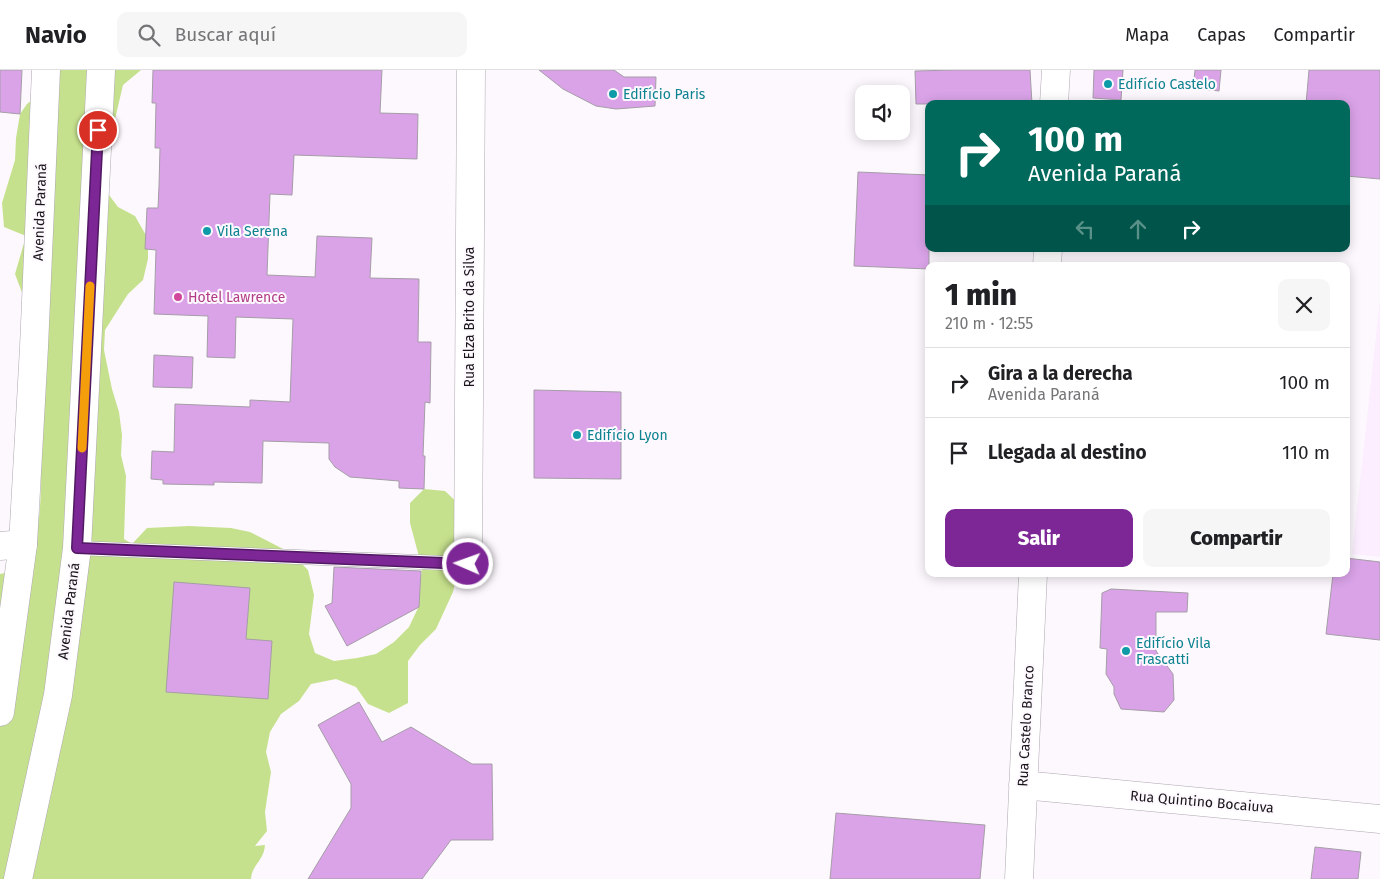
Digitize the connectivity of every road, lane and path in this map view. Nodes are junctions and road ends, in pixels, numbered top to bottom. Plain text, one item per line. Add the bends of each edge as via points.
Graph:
1 (46, 70) edge
2 (101, 70) edge
3 (471, 70) edge
4 (1056, 70) edge
5 (1054, 100) edge
6 (12, 545) edge
7 (77, 548) junction
8 (468, 564) joint
9 (1033, 577) edge
10 (0, 712) edge
11 (1023, 785) junction
12 (1380, 819) edge
13 (18, 879) edge
14 (1019, 879) edge

1 - 6 main road, Avenida Paraná via 34,347
2 - 7 main road, Avenida Paraná
3 - 8 main road, Rua Elza Brito da Silva
4 - 5 main road
6 - 10 main road, Avenida Paraná
7 - 8 lane
7 - 13 main road, Avenida Paraná via 58,695
9 - 11 main road, Rua Castelo Branco
11 - 12 main road, Rua Quintino Bocaiuva
11 - 14 main road, Rua Castelo Branco

